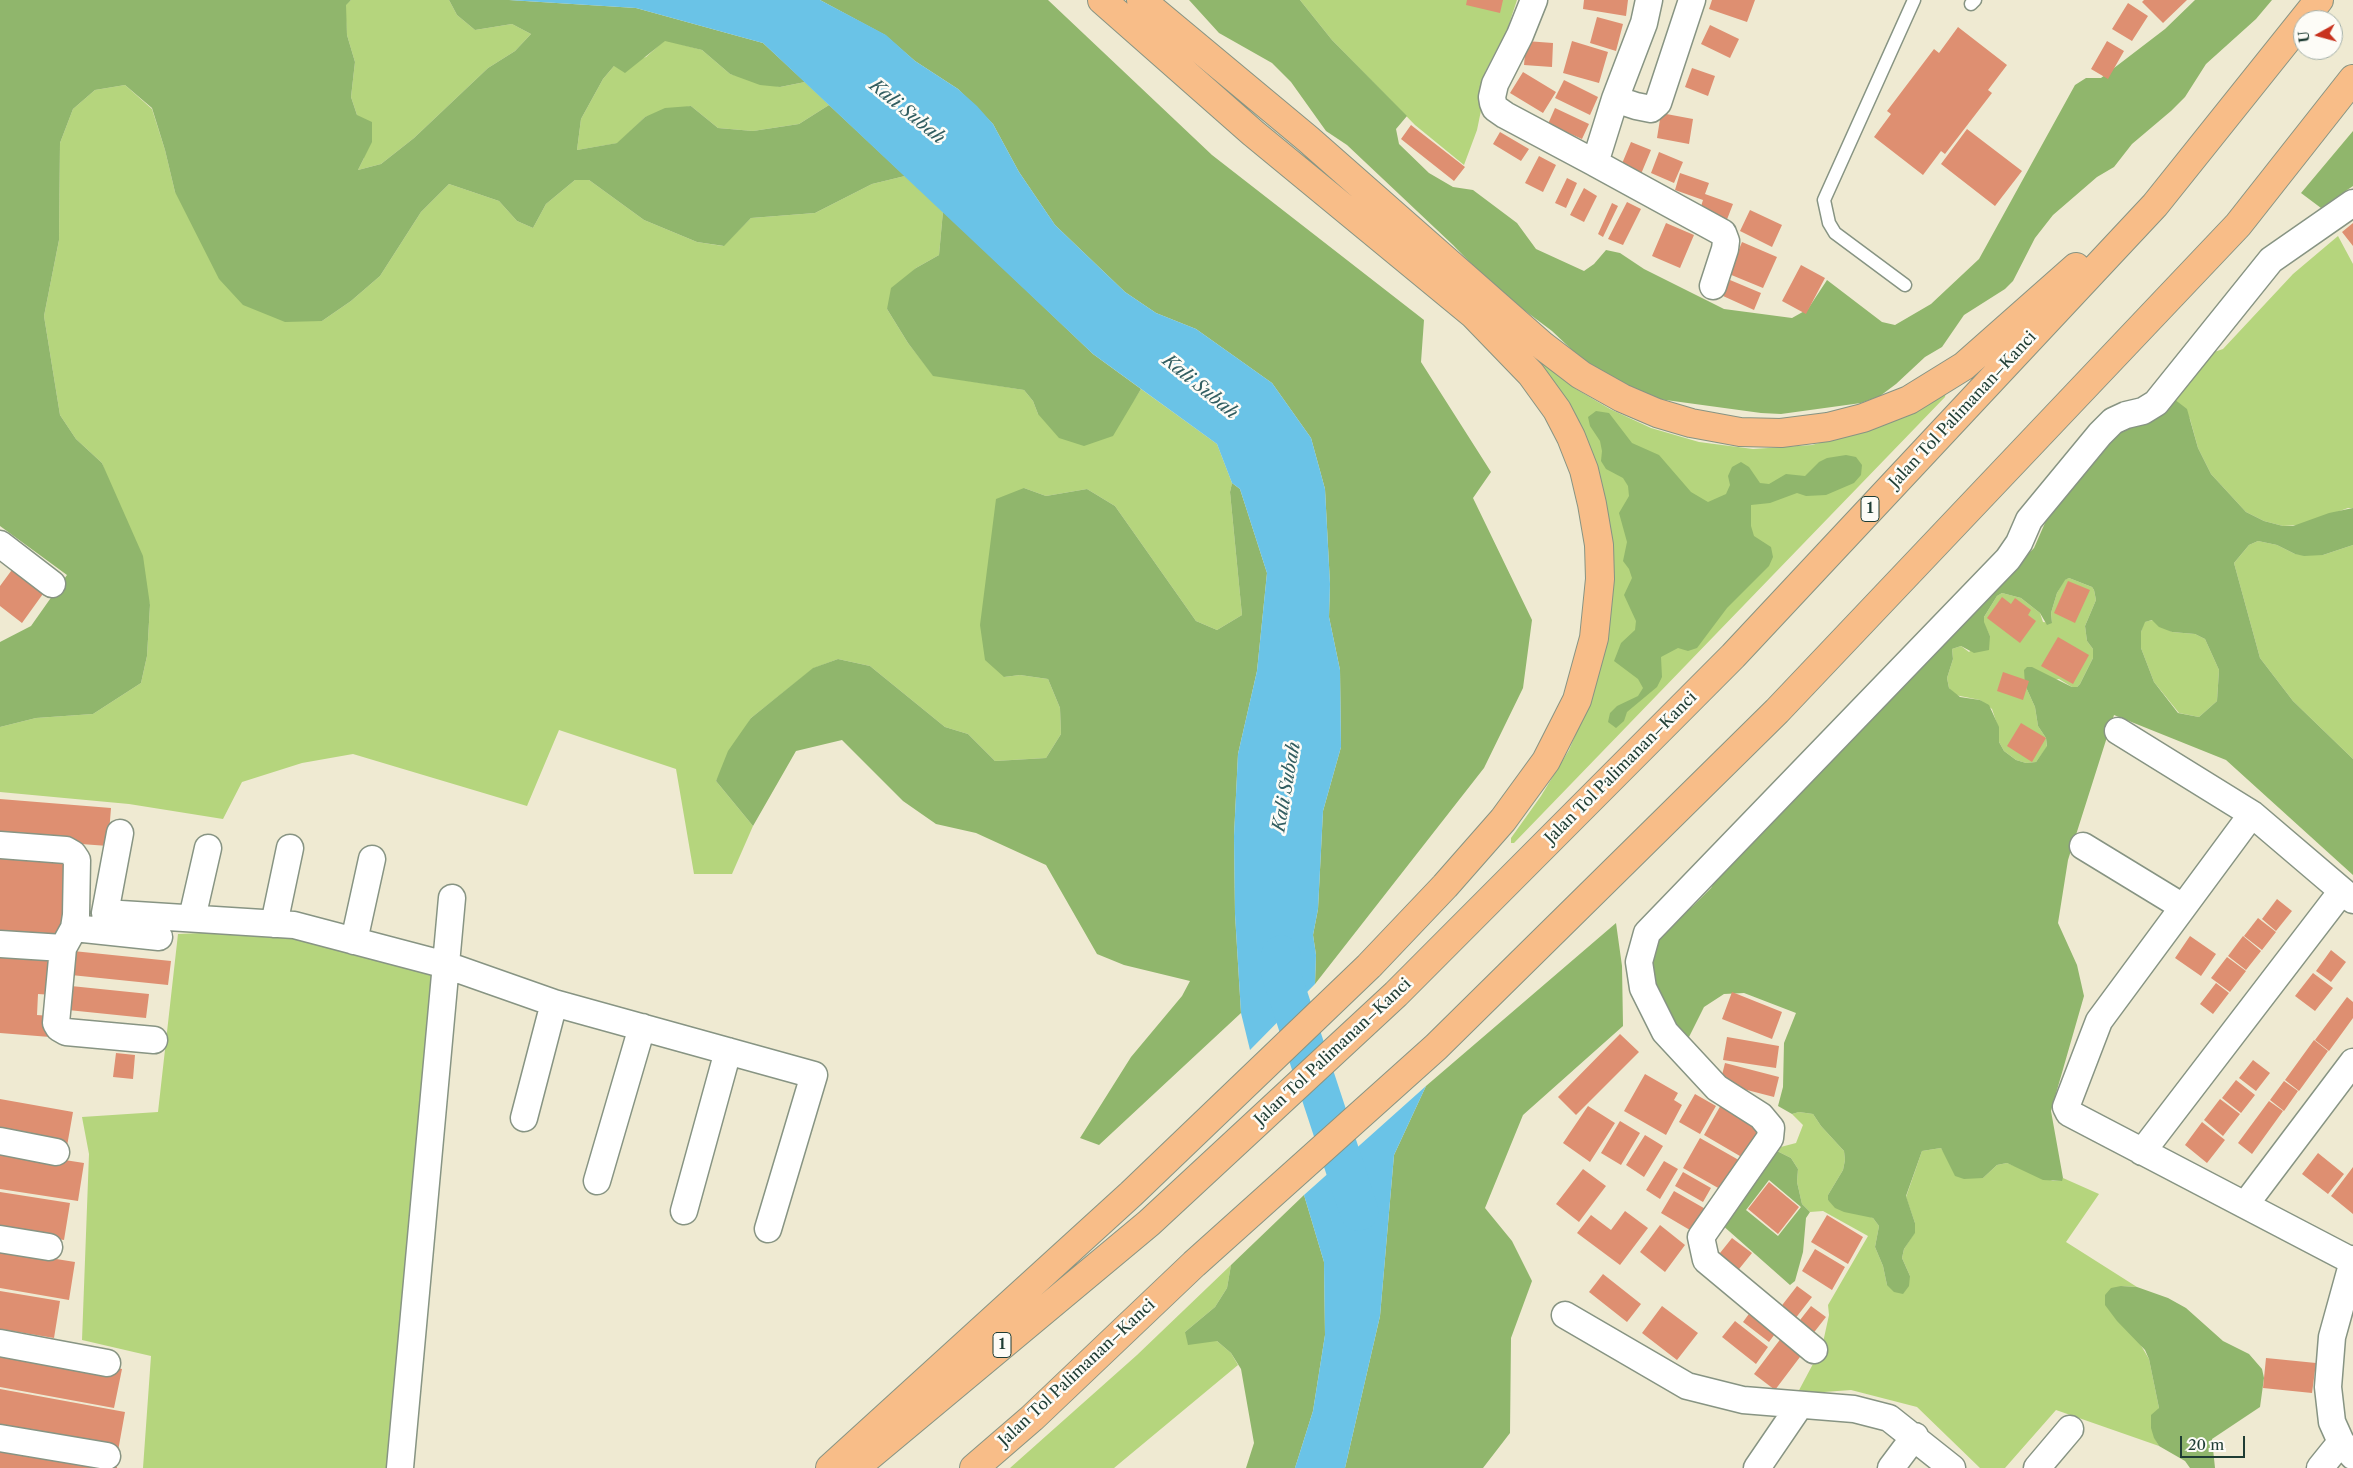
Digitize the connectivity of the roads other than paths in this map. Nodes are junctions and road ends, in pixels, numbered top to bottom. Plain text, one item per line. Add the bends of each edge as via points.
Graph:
1 (1102, 0) edge
2 (1142, 0) edge
3 (1534, 0) edge
4 (1649, 0) edge
5 (1692, 0) edge
6 (1914, 0) edge
7 (2319, 0) edge
8 (2353, 79) edge
9 (1615, 98) junction
10 (2353, 109) edge
11 (1595, 163) junction
12 (2178, 175) junction
13 (2353, 203) edge
14 (2238, 225) junction
15 (1905, 285) dead end
16 (1713, 286) dead end
17 (0, 544) edge
18 (52, 584) dead end
19 (2118, 731) dead end
20 (2252, 814) junction
21 (120, 833) dead end
22 (0, 845) edge
23 (2082, 846) dead end
24 (208, 848) dead end
25 (290, 848) dead end
26 (372, 858) dead end
27 (2348, 896) edge
28 (452, 898) dead end
29 (2183, 907) junction
30 (192, 918) junction
31 (274, 924) junction
32 (159, 937) dead end
33 (68, 938) junction
34 (354, 941) junction
35 (0, 944) edge
36 (446, 965) junction
37 (554, 1003) junction
38 (642, 1027) junction
39 (154, 1040) dead end
40 (728, 1051) junction
41 (2353, 1062) edge
42 (524, 1118) dead end
43 (0, 1142) edge
44 (56, 1152) dead end
45 (2142, 1152) junction
46 (597, 1181) dead end
47 (2245, 1205) junction
48 (684, 1212) dead end
49 (768, 1229) dead end
50 (0, 1239) edge
51 (49, 1247) dead end
52 (2352, 1260) edge
53 (1565, 1315) dead end
54 (0, 1343) edge
55 (1814, 1350) dead end
56 (107, 1363) dead end
57 (1800, 1405) junction
58 (2070, 1428) dead end
59 (1915, 1436) junction
60 (0, 1438) edge
61 (2347, 1449) edge
62 (107, 1456) dead end
63 (400, 1468) edge
64 (830, 1468) edge
65 (855, 1468) edge
66 (974, 1468) edge
67 (1757, 1468) edge
68 (1890, 1468) edge
69 (1952, 1468) edge
70 (2037, 1468) edge
71 (2320, 1468) edge

1 - 64 highway via 1253,133 1474,315 1531,374 1557,410 1584,470 1599,545 1600,580 1594,638 1577,700 1546,761 1503,820 1445,886 1369,966 1131,1194
2 - 12 highway via 1543,346 1581,375 1657,413 1740,432 1781,434 1828,427 1863,418 1909,400 1964,366
3 - 11 street via 1495,84 1493,103 1505,115
4 - 9 street via 1644,23
5 - 9 street via 1658,103 1651,109
6 - 15 lane via 1824,200 1829,223 1835,233
7 - 12 highway, Jalan Tol Palimanan–Kanci / 1
8 - 14 highway, Jalan Tol Palimanan–Kanci
9 - 11 street
10 - 14 highway
11 - 16 street via 1724,233 1725,249
12 - 65 highway, Jalan Tol Palimanan–Kanci / 1 via 2155,205 1733,656 1396,994 1149,1223
13 - 55 street via 2271,260 2156,403 2113,421 2100,434 2029,520 2008,558 1647,933 1639,962 1643,988 1665,1032 1717,1088 1761,1116 1771,1128 1770,1138 1701,1237 1706,1260
14 - 66 highway, Jalan Tol Palimanan–Kanci via 1777,712 1436,1047 1194,1264 1032,1418
17 - 18 street
19 - 20 street
20 - 27 street
20 - 29 street
21 - 30 street via 105,913
22 - 33 street via 66,850 73,854 76,860 77,903
23 - 29 street
24 - 30 street
25 - 31 street
26 - 34 street
27 - 45 street
28 - 36 street
29 - 45 street via 2099,1021 2066,1108 2068,1113
30 - 31 street
31 - 34 street via 294,925
32 - 33 street
33 - 35 street
33 - 39 street via 56,1023 59,1028 66,1032
34 - 36 street
36 - 37 street
36 - 63 street
37 - 38 street
37 - 42 street
38 - 40 street
38 - 46 street
40 - 48 street
40 - 49 street via 814,1075
41 - 47 street
43 - 44 street
45 - 47 street
47 - 52 street
50 - 51 street
52 - 61 street via 2332,1337 2328,1387 2332,1422
53 - 57 street via 1687,1386 1743,1400
54 - 56 street
57 - 59 street via 1854,1408 1889,1418
57 - 67 street
58 - 70 street
59 - 68 street
59 - 69 street
60 - 62 street
61 - 71 street

